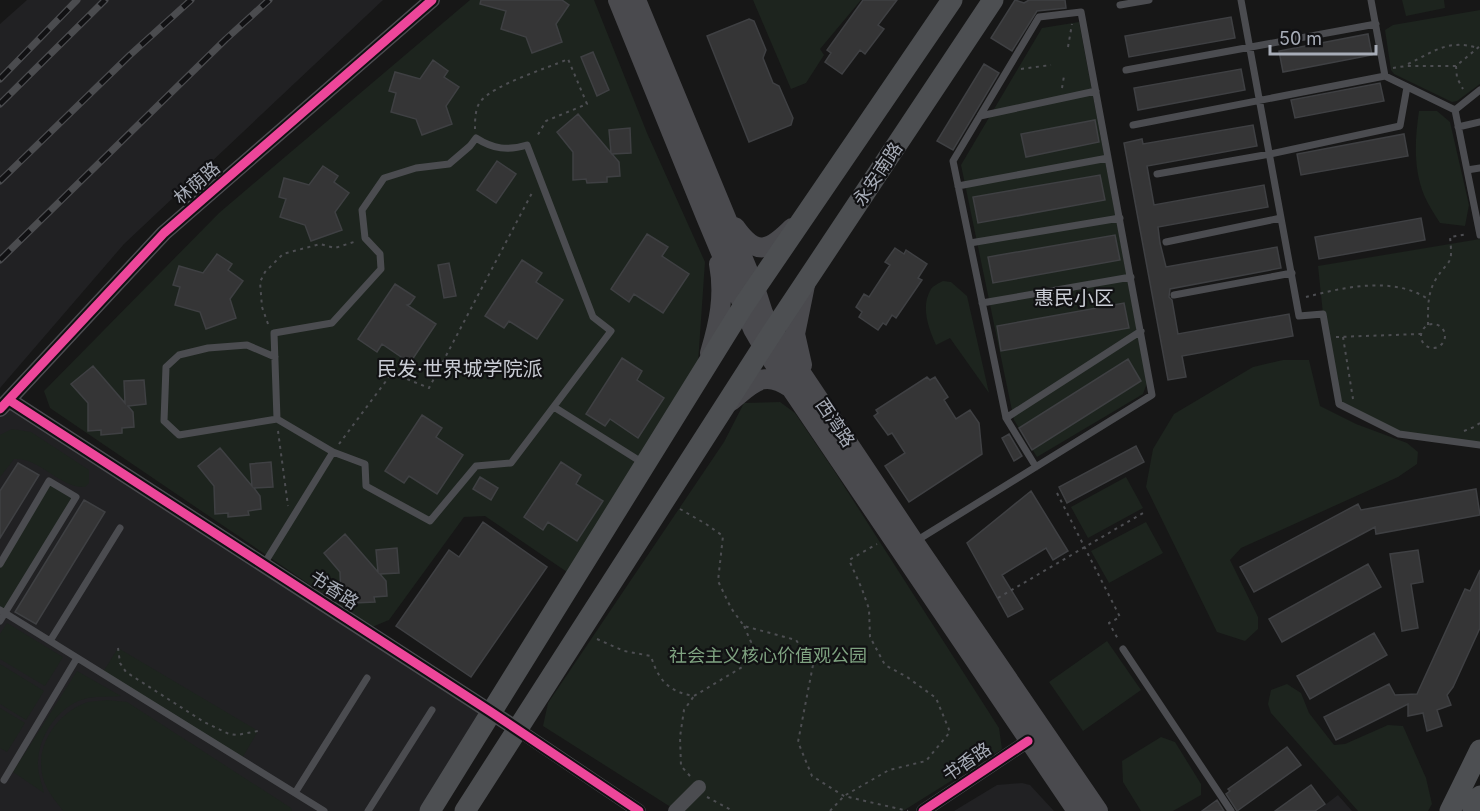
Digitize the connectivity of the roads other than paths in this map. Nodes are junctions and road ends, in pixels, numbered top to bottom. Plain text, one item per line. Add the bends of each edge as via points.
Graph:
1 (432, 0) edge
2 (618, 0) edge
3 (636, 0) edge
4 (952, 0) edge
5 (993, 0) edge
6 (1149, 0) edge
7 (1241, 0) edge
8 (1371, 0) edge
9 (1120, 5) dead end
10 (1376, 24) junction
11 (1250, 48) junction
12 (1126, 69) dead end
13 (1385, 73) junction
14 (1407, 87) junction
15 (1480, 90) edge
16 (1096, 91) junction
17 (1260, 101) junction
18 (1455, 110) junction
19 (980, 116) junction
20 (1480, 122) edge
21 (1132, 125) dead end
22 (1458, 127) junction
23 (1270, 154) junction
24 (1108, 158) junction
25 (1480, 168) edge
26 (1467, 170) junction
27 (1157, 174) dead end
28 (958, 186) junction
29 (722, 209) junction
30 (806, 213) junction
31 (1120, 218) junction
32 (1281, 218) junction
33 (1480, 233) edge
34 (715, 238) junction
35 (1166, 242) dead end
36 (970, 243) junction
37 (1292, 273) junction
38 (1131, 277) junction
39 (807, 280) junction
40 (1174, 295) dead end
41 (749, 296) junction
42 (982, 303) junction
43 (1141, 331) junction
44 (768, 340) junction
45 (275, 357) junction
46 (707, 364) junction
47 (798, 383) junction
48 (4, 404) edge
49 (727, 404) junction
50 (554, 407) junction
51 (1006, 418) junction
52 (277, 419) junction
53 (1480, 445) edge
54 (333, 452) junction
55 (644, 464) junction
56 (1036, 467) junction
57 (120, 528) dead end
58 (914, 542) junction
59 (0, 564) edge
60 (264, 564) junction
61 (2, 612) edge
62 (0, 621) edge
63 (50, 641) junction
64 (1123, 649) road end
65 (77, 658) junction
66 (367, 678) dead end
67 (432, 710) dead end
68 (491, 712) junction
69 (517, 729) junction
70 (1028, 741) junction
71 (1480, 750) edge
72 (4, 780) dead end
73 (699, 787) road end
74 (295, 793) junction
75 (324, 811) edge
76 (369, 811) edge
77 (430, 811) edge
78 (465, 811) edge
79 (639, 811) edge
80 (675, 811) edge
81 (923, 811) edge
82 (1077, 811) edge
83 (1098, 811) edge
84 (1232, 811) edge
85 (1450, 811) edge

1 - 48 street, 林荫路 via 164,233
2 - 34 main road, 西湾路
3 - 29 main road, 西湾路
4 - 30 main road, 永安南路
5 - 39 main road, 永安南路
6 - 9 lane
7 - 11 lane
8 - 10 lane
10 - 11 lane
10 - 13 lane
11 - 12 lane
11 - 17 lane
13 - 14 lane
13 - 17 lane
14 - 18 lane
14 - 23 lane via 1400,126
15 - 18 lane
16 - 19 lane
16 - 19 lane via 1081,12 1039,17
16 - 24 lane
17 - 21 lane
17 - 23 lane
18 - 22 lane
19 - 28 lane via 953,161
20 - 22 lane
22 - 26 lane
23 - 27 lane
23 - 32 lane
24 - 28 lane
24 - 31 lane
25 - 26 lane
26 - 33 lane
28 - 36 lane
29 - 30 main road via 750,245 763,249 777,243
29 - 41 main road, 西湾路
30 - 41 main road, 永安南路
31 - 36 lane
31 - 38 lane
32 - 35 lane
32 - 37 lane
34 - 41 main road, 西湾路
34 - 46 main road via 723,285 722,308
36 - 42 lane
37 - 40 lane
37 - 53 lane via 1299,316 1323,314 1339,404 1399,434
38 - 42 lane
38 - 43 lane
39 - 44 main road, 永安南路
39 - 47 main road via 795,334
41 - 44 main road, 西湾路 via 753,329
41 - 46 main road, 永安南路
42 - 51 lane
43 - 51 lane
43 - 56 lane via 1152,395
44 - 47 main road, 西湾路
44 - 49 main road, 永安南路
45 - 50 lane via 274,333 332,323 381,269 380,254 365,238 362,210 384,178 416,168 450,164 476,138 498,148 514,150 527,146 593,317 611,331
45 - 52 lane
45 - 52 lane via 248,345 179,355 166,367 164,421 179,435
46 - 55 main road, 永安南路
47 - 49 main road via 756,380
47 - 58 main road, 西湾路
47 - 70 main road, 西湾路 via 892,536
48 - 60 street, 书香路
49 - 69 main road, 永安南路
50 - 54 lane via 511,463 476,465 430,521 366,486 365,464
50 - 55 lane
51 - 56 lane
52 - 54 lane
54 - 60 lane
55 - 68 main road, 永安南路
56 - 58 lane
57 - 63 lane
58 - 83 main road, 西湾路
59 - 61 lane via 49,481 76,497
60 - 68 street, 书香路
61 - 62 lane
61 - 63 lane
63 - 65 lane
64 - 84 lane
65 - 72 lane
65 - 74 lane
66 - 74 lane
67 - 76 lane
68 - 69 street, 书香路
68 - 77 main road, 永安南路
69 - 78 main road, 永安南路
69 - 79 street, 书香路
70 - 81 street, 书香路
70 - 82 main road, 西湾路
71 - 85 main road
73 - 80 street
74 - 75 lane

